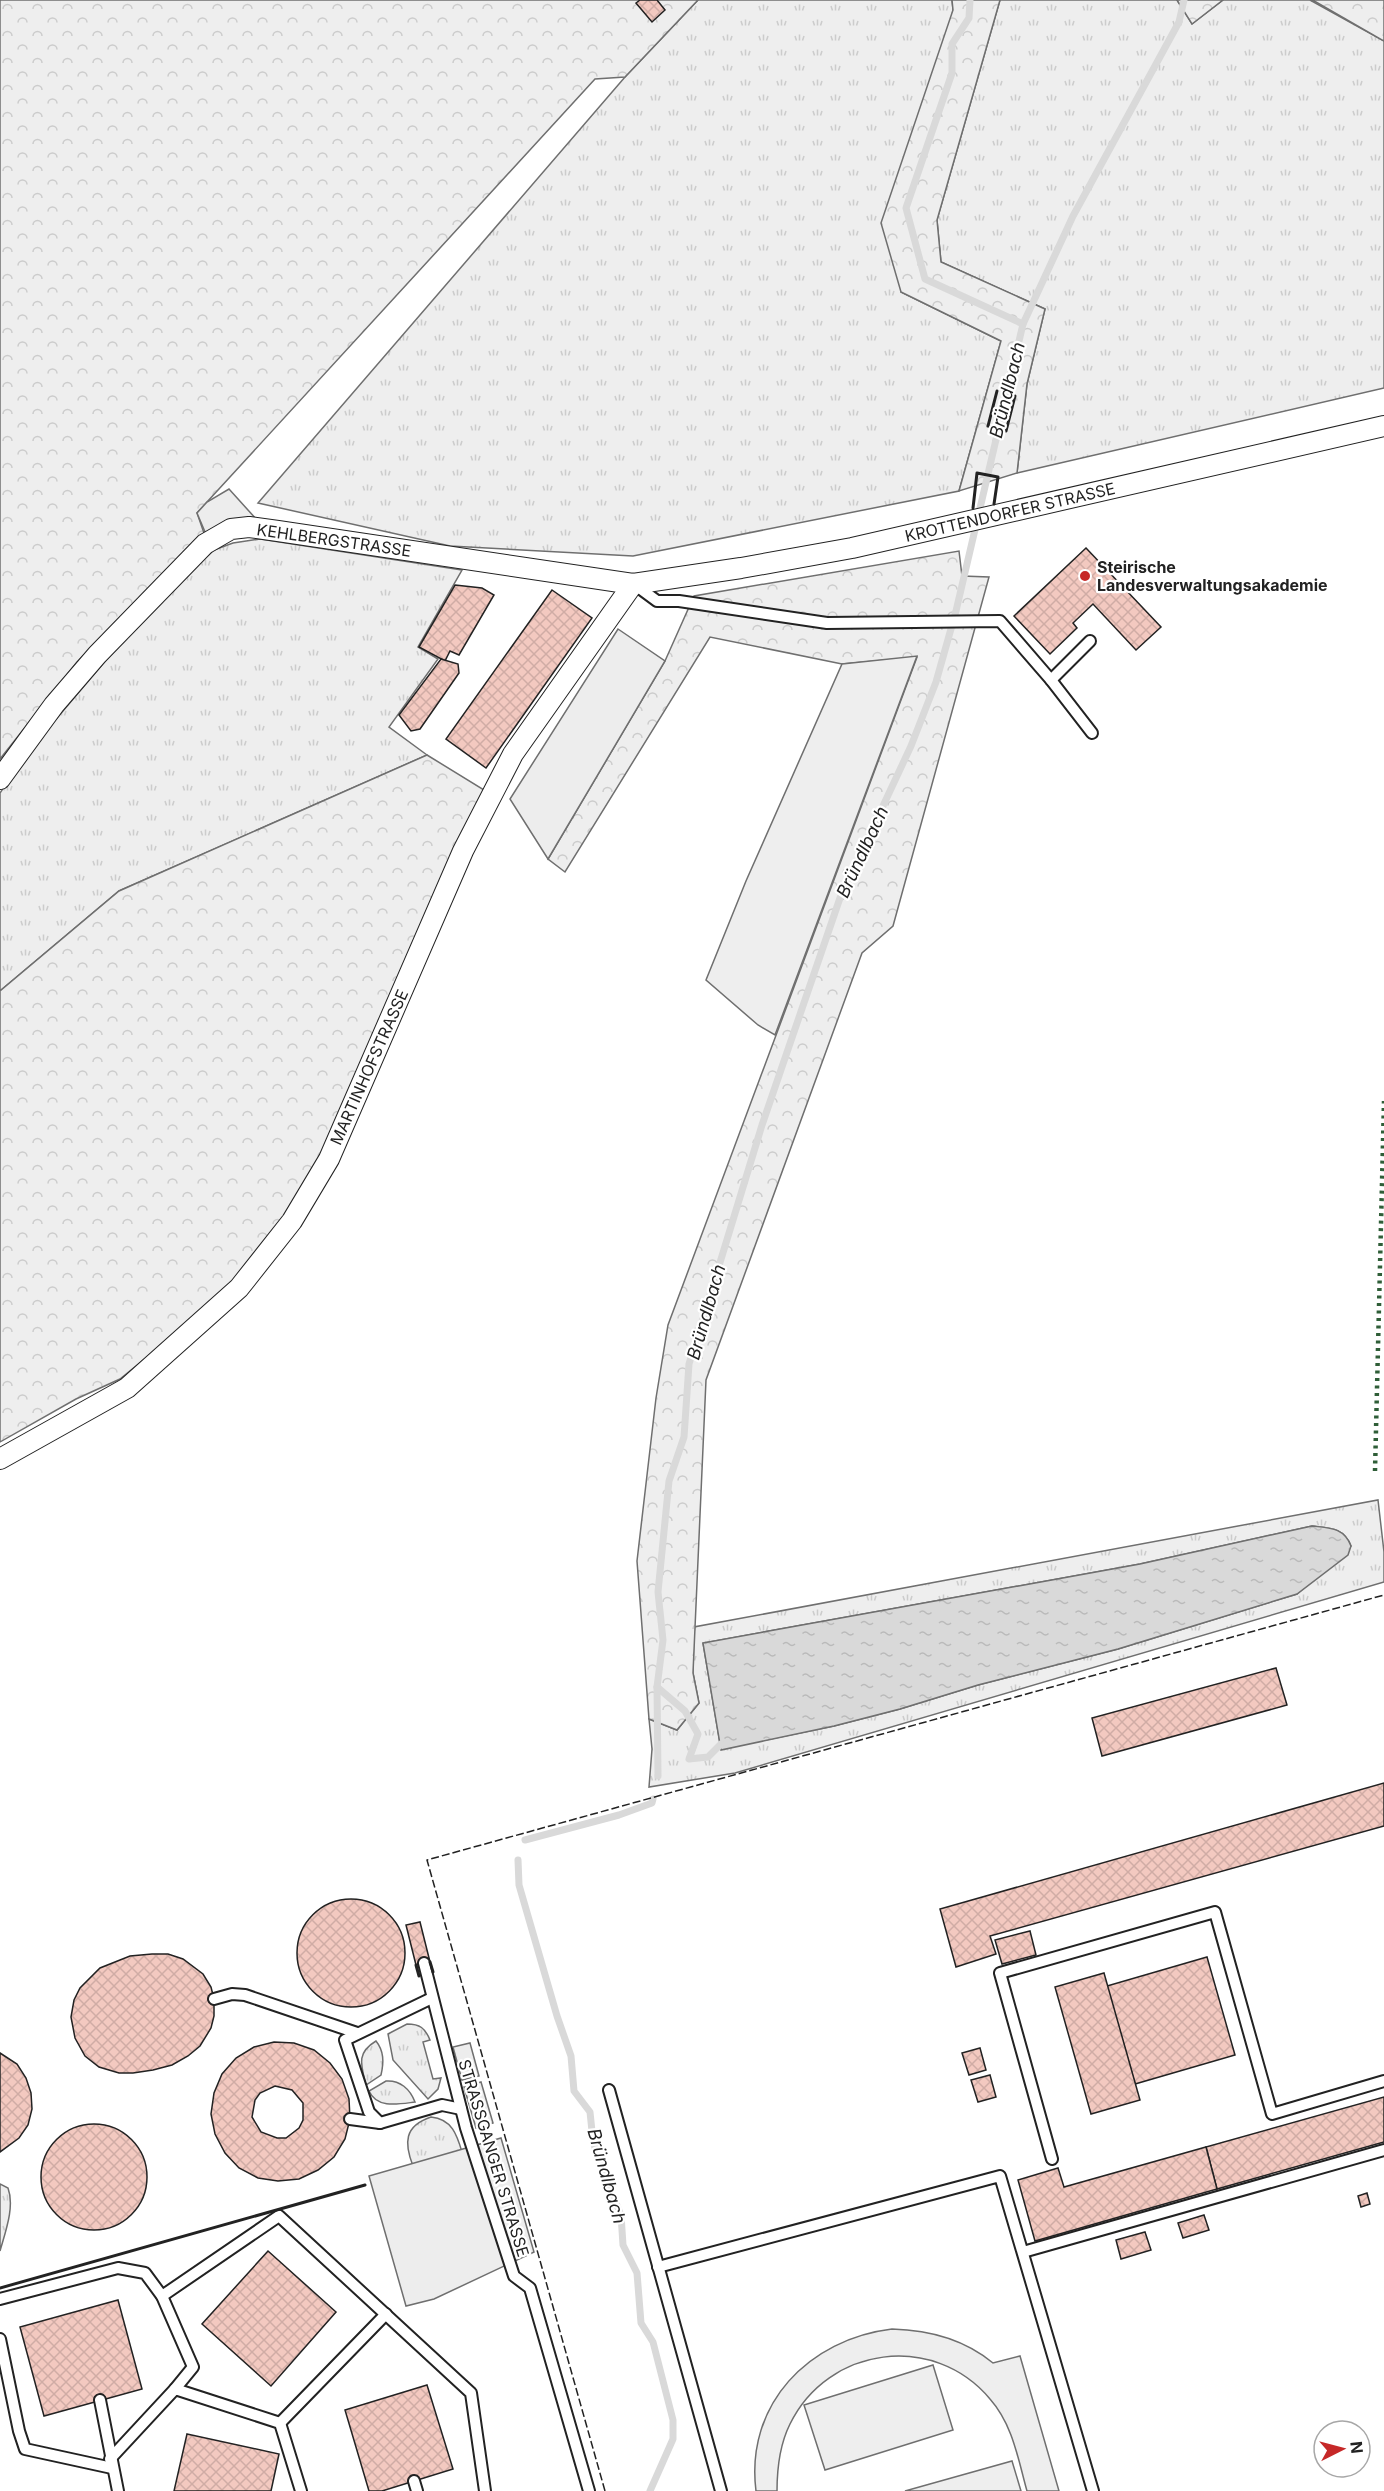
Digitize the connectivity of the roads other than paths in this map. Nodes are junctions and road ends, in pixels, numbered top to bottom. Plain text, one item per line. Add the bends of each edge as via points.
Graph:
1 (1384, 426) edge
2 (633, 584) junction
3 (1090, 641) dead end
4 (1051, 680) junction
5 (1092, 732) dead end
6 (0, 779) edge
7 (0, 1459) edge
8 (424, 1963) dead end
9 (432, 1998) junction
10 (214, 1999) dead end
11 (357, 2033) junction
12 (1384, 2081) edge
13 (609, 2090) dead end
14 (461, 2109) junction
15 (350, 2120) dead end
16 (380, 2123) junction
17 (1384, 2150) edge
18 (1053, 2159) dead end
19 (1023, 2252) junction
20 (658, 2267) junction
21 (162, 2296) junction
22 (0, 2299) edge
23 (386, 2314) junction
24 (0, 2339) edge
25 (175, 2389) junction
26 (100, 2400) dead end
27 (280, 2423) junction
28 (111, 2464) junction
29 (118, 2491) edge
30 (301, 2491) edge
31 (485, 2491) edge
32 (589, 2491) edge
33 (721, 2491) edge
34 (1093, 2491) edge

1 - 2 street, KROTTENDORFER STRASSE via 841,550
2 - 4 lane via 657,601 827,623 1000,621
2 - 6 street, KEHLBERGSTRASSE via 249,527 231,529 205,544 97,655 54,705
2 - 7 street, MARTINHOFSTRASSE via 513,754 463,851 329,1160 292,1221 238,1288 127,1388
3 - 4 lane
4 - 5 lane
8 - 9 lane, STRASSGANGER STRASSE
9 - 11 lane
9 - 14 lane, STRASSGANGER STRASSE
10 - 11 lane via 245,1995
11 - 16 lane via 345,2040 369,2112
12 - 18 lane via 1272,2114 1215,1912 1000,1973
13 - 20 lane
14 - 16 lane via 442,2105
14 - 32 lane, STRASSGANGER STRASSE via 514,2276 530,2288
15 - 16 lane
17 - 19 lane
19 - 20 lane via 1000,2176
19 - 34 lane
20 - 33 lane
21 - 22 lane via 145,2273 118,2268
21 - 23 lane via 279,2216
21 - 25 lane via 193,2367
23 - 27 lane
23 - 31 lane via 471,2393
24 - 28 lane via 26,2449
25 - 27 lane
25 - 28 lane
26 - 28 lane
27 - 30 lane
28 - 29 lane

